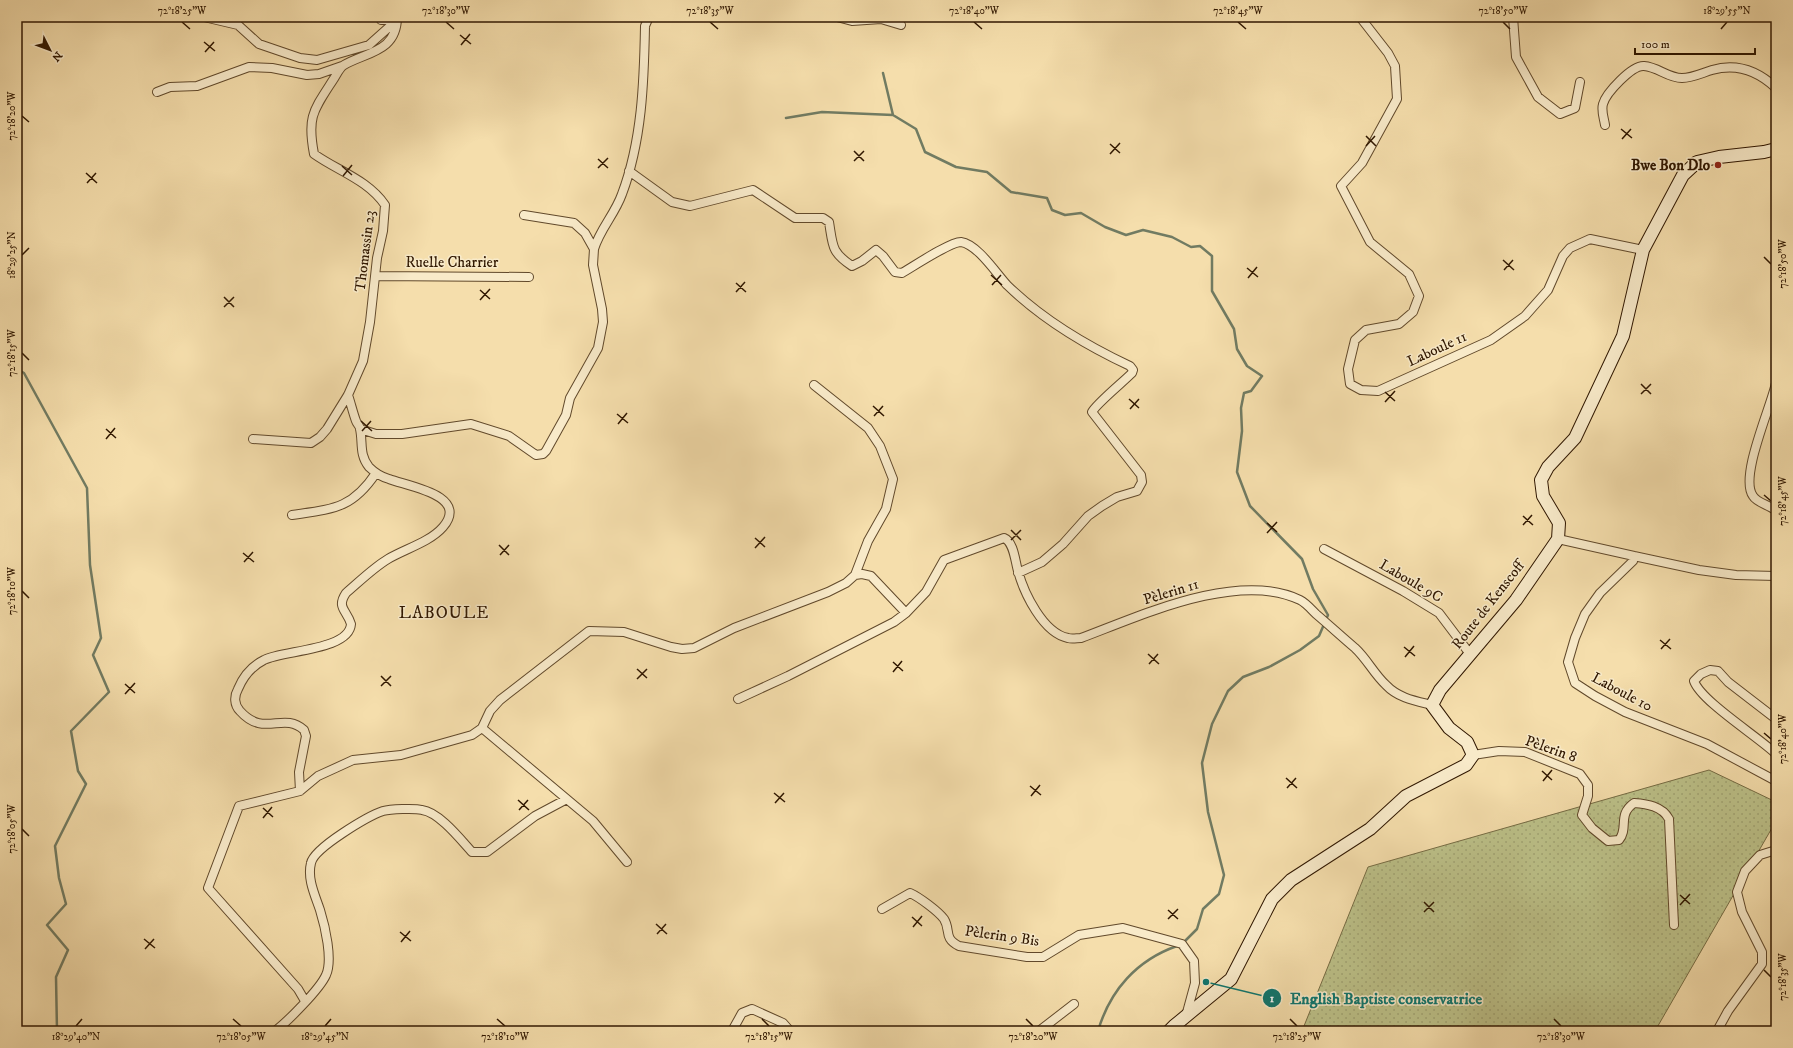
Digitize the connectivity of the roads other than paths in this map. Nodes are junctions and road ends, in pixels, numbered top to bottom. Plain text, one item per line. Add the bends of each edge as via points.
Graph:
1 (204, 17) edge
2 (649, 17) edge
3 (837, 17) edge
4 (1360, 17) edge
5 (1513, 17) edge
6 (397, 19) edge
7 (381, 20) dead end
8 (901, 24) dead end
9 (342, 66) junction
10 (1580, 82) dead end
11 (1776, 88) edge
12 (157, 92) dead end
13 (1605, 125) dead end
14 (1776, 149) edge
15 (629, 171) junction
16 (524, 215) dead end
17 (594, 249) junction
18 (1643, 250) junction
19 (375, 276) junction
20 (529, 277) dead end
21 (1776, 383) edge
22 (814, 385) dead end
23 (348, 395) junction
24 (360, 429) junction
25 (253, 439) dead end
26 (376, 473) junction
27 (1776, 511) edge
28 (292, 515) dead end
29 (1558, 539) junction
30 (1324, 549) dead end
31 (1634, 556) junction
32 (1018, 573) junction
33 (855, 575) junction
34 (1776, 576) edge
35 (906, 613) junction
36 (1470, 654) junction
37 (738, 699) dead end
38 (1432, 705) junction
39 (1776, 719) edge
40 (482, 728) junction
41 (1776, 754) edge
42 (1473, 755) junction
43 (1776, 782) edge
44 (300, 791) junction
45 (566, 800) junction
46 (1776, 850) edge
47 (627, 862) dead end
48 (882, 909) dead end
49 (1674, 925) dead end
50 (305, 1001) junction
51 (1074, 1004) dead end
52 (1186, 1016) junction
53 (275, 1031) edge
54 (732, 1031) edge
55 (790, 1031) edge
56 (1039, 1031) edge
57 (1170, 1031) edge
58 (1717, 1031) edge

1 - 6 street via 238,24 259,44 300,58 317,60 369,45
2 - 15 street via 645,26 644,86 637,143
3 - 8 street via 852,21 881,19
4 - 18 street, Laboule 11 via 1395,66 1397,99 1362,163 1340,186 1370,242 1409,274 1419,296 1413,312 1399,324 1366,330 1355,340 1348,369 1350,384 1361,390 1378,391 1490,340 1525,316 1548,290 1562,256 1570,248 1590,239
5 - 10 street via 1516,57 1538,97 1560,114 1575,108
6 - 7 street
6 - 9 street via 389,41 380,49
9 - 12 street via 319,74 307,75 272,68 249,67 197,86 170,87
9 - 19 street, Thomassin 23 via 315,107 310,131 314,154 371,188 385,205
11 - 13 street via 1752,70 1723,68 1678,78 1644,66 1638,67 1626,74 1605,98 1602,109
14 - 18 main road via 1697,162 1683,175
15 - 17 street via 620,199
15 - 32 street via 679,205 690,206 753,190 795,218 823,218 829,222 833,244 839,257 852,266 876,250 895,272 902,273 953,243 971,246 1022,300 1057,326 1101,353 1130,366 1132,373 1095,406 1092,412 1141,475 1142,482 1137,491 1117,497 1088,516 1063,544 1042,562
16 - 17 street via 574,223 585,233
17 - 24 street via 593,265 602,309 601,336 593,358 570,398 566,415 543,454 533,454 509,436 472,424 402,434 376,434
18 - 29 main road via 1623,336 1575,438 1548,467 1541,480 1543,496 1560,523
19 - 20 street, Ruelle Charrier
19 - 23 street, Thomassin 23 via 363,362
21 - 27 street via 1749,468 1750,492 1754,498
22 - 33 street via 868,428 880,446 894,479 886,509 868,542
23 - 24 street
23 - 25 street, Thomassin 23 via 327,429 320,438 311,443
24 - 26 street via 364,458
26 - 28 street via 365,490 352,500 330,510
26 - 44 street via 424,489 440,498 449,510 443,527 434,535 387,559 346,593 341,600 341,607 350,624 347,633 321,647 265,659 248,673 236,691 237,707 249,720 266,725 294,723 304,730 306,736 299,772
29 - 31 street
29 - 36 main road, Route de Kenscoff via 1516,600
30 - 36 street, Laboule 9C via 1439,613
31 - 34 street via 1699,570 1736,575
31 - 43 street, Laboule 10 via 1633,561 1600,593 1585,614 1568,662 1575,683 1625,712 1707,744
32 - 35 street, Pèlerin 11 via 1010,542 1004,538 944,560 926,592
32 - 38 street, Pèlerin 11 via 1030,602 1045,624 1068,638 1081,638 1167,606 1217,593 1258,590 1283,594 1301,600 1358,651 1385,685 1395,693
33 - 35 street via 871,576
33 - 40 street via 828,592 740,625 694,648 671,647 624,632 589,631 500,700 490,711
35 - 37 street via 879,630
36 - 38 main road, Route de Kenscoff via 1440,690
38 - 42 main road via 1449,728 1467,742
39 - 41 street via 1733,687 1718,671 1710,670 1694,681 1697,689 1711,702
40 - 44 street via 472,735 401,755 353,760 318,776
40 - 45 street
42 - 49 street, Pèlerin 8 via 1499,750 1524,752 1580,774 1588,785 1588,796 1582,815 1592,828 1608,841 1619,840 1622,836 1624,813 1626,808 1634,803 1666,813 1669,819
42 - 52 main road via 1466,765 1406,796 1370,829 1291,880 1272,899 1231,979
44 - 50 street via 239,806 208,888 298,989
45 - 47 street via 593,821
45 - 50 street via 535,816 487,852 472,852 445,822 424,810 384,811 333,839 314,854 311,863 310,882 322,918 329,961 326,976
46 - 58 street via 1760,855 1745,871 1738,892 1742,912 1762,952 1762,964 1728,1011
48 - 52 street, Pèlerin 9 Bis via 910,893 944,920 949,938 959,946 1027,957 1043,957 1079,934 1122,928 1182,944 1194,962 1195,983
50 - 53 street via 286,1023
51 - 56 street
52 - 57 main road
54 - 55 street via 742,1013 752,1009 783,1023

